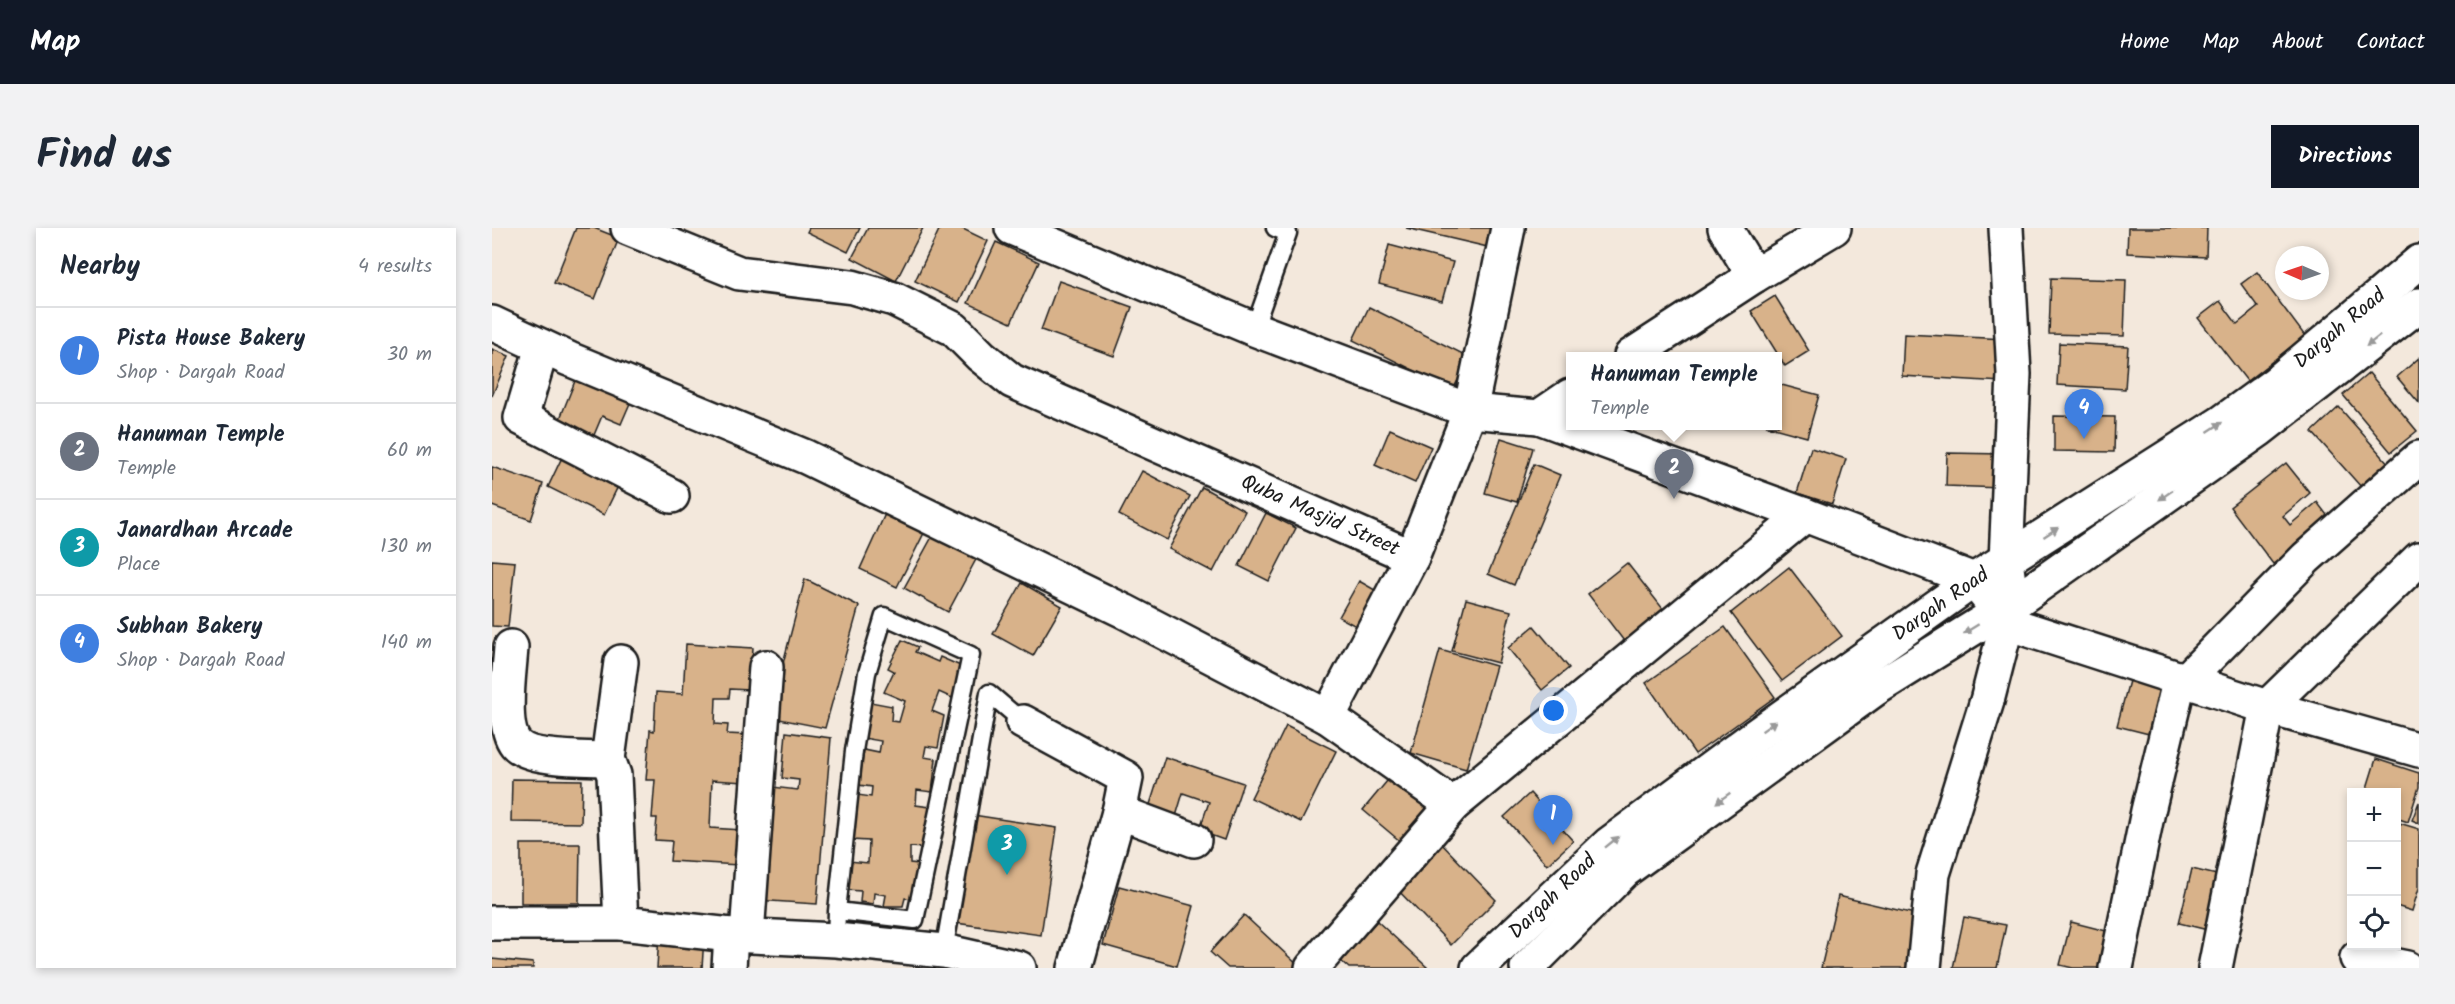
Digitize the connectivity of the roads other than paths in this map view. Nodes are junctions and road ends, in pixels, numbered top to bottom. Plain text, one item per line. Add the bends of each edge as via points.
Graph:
1 (628, 228) edge
2 (1012, 228) edge
3 (1508, 228) edge
4 (1725, 228) edge
5 (1834, 228) edge
6 (2006, 228) edge
7 (1284, 230) edge
8 (2419, 262) edge
9 (1754, 276) junction
10 (2419, 305) edge
11 (492, 323) edge
12 (1254, 329) junction
13 (542, 347) junction
14 (1639, 352) edge
15 (1566, 399) edge
16 (1470, 411) junction
17 (1539, 417) junction
18 (1566, 427) edge
19 (1575, 430) edge
20 (2419, 458) edge
21 (672, 496) dead end
22 (1805, 514) junction
23 (1412, 557) junction
24 (2419, 559) edge
25 (2006, 561) junction
26 (1974, 580) junction
27 (2006, 613) junction
28 (511, 647) dead end
29 (621, 662) dead end
30 (766, 667) dead end
31 (2183, 679) junction
32 (2266, 707) junction
33 (1328, 717) junction
34 (1023, 722) joint
35 (2419, 750) edge
36 (608, 759) junction
37 (1453, 805) junction
38 (1119, 812) junction
39 (1194, 840) dead end
40 (492, 923) edge
41 (621, 923) junction
42 (836, 925) junction
43 (739, 935) junction
44 (944, 951) junction
45 (2357, 958) dead end
46 (729, 968) edge
47 (1019, 968) edge
48 (1075, 968) edge
49 (1312, 968) edge
50 (1478, 968) edge
51 (1527, 968) edge
52 (1924, 968) edge
53 (2116, 968) edge
54 (2215, 968) edge
55 (2407, 968) edge

1 - 23 street, Quba Masjid Street via 739,273 852,287 894,299 954,329 1012,381
2 - 12 street
3 - 16 street, Quba Masjid Street
4 - 9 street
5 - 9 street
6 - 25 street via 2014,374
7 - 12 lane
25 -> 8 street, Dargah Road via 2221,423
9 - 14 street
10 -> 27 street, Dargah Road via 2259,430
11 - 13 street
12 - 16 street
13 - 21 street via 521,418
13 - 33 street via 806,457 1124,611
15 - 17 street
16 - 17 street
16 - 23 street, Quba Masjid Street
17 - 18 street
19 - 22 street
20 - 31 street via 2306,558
22 - 26 street
22 - 37 street
23 - 33 street
24 - 32 street
25 - 26 street, Dargah Road
25 - 27 street
26 - 27 street
50 -> 26 street, Dargah Road via 1609,844
27 - 31 street
27 -> 51 street, Dargah Road via 1875,689 1624,870
27 - 52 street via 1987,701 1933,874
28 - 36 street via 508,727 517,745 554,756
29 - 36 street
30 - 43 street
31 - 32 street
31 - 53 street via 2148,811
32 - 35 street
32 - 54 street
33 - 37 street
34 - 38 street via 1126,778
34 - 44 lane via 989,693
36 - 41 street via 614,775
37 - 49 street
38 - 39 street
38 - 48 street
40 - 41 street
41 - 43 street
42 - 42 lane via 854,751 867,673 884,616 972,655 915,920
42 - 43 street
42 - 44 street
43 - 46 street
44 - 47 street
45 - 55 street

